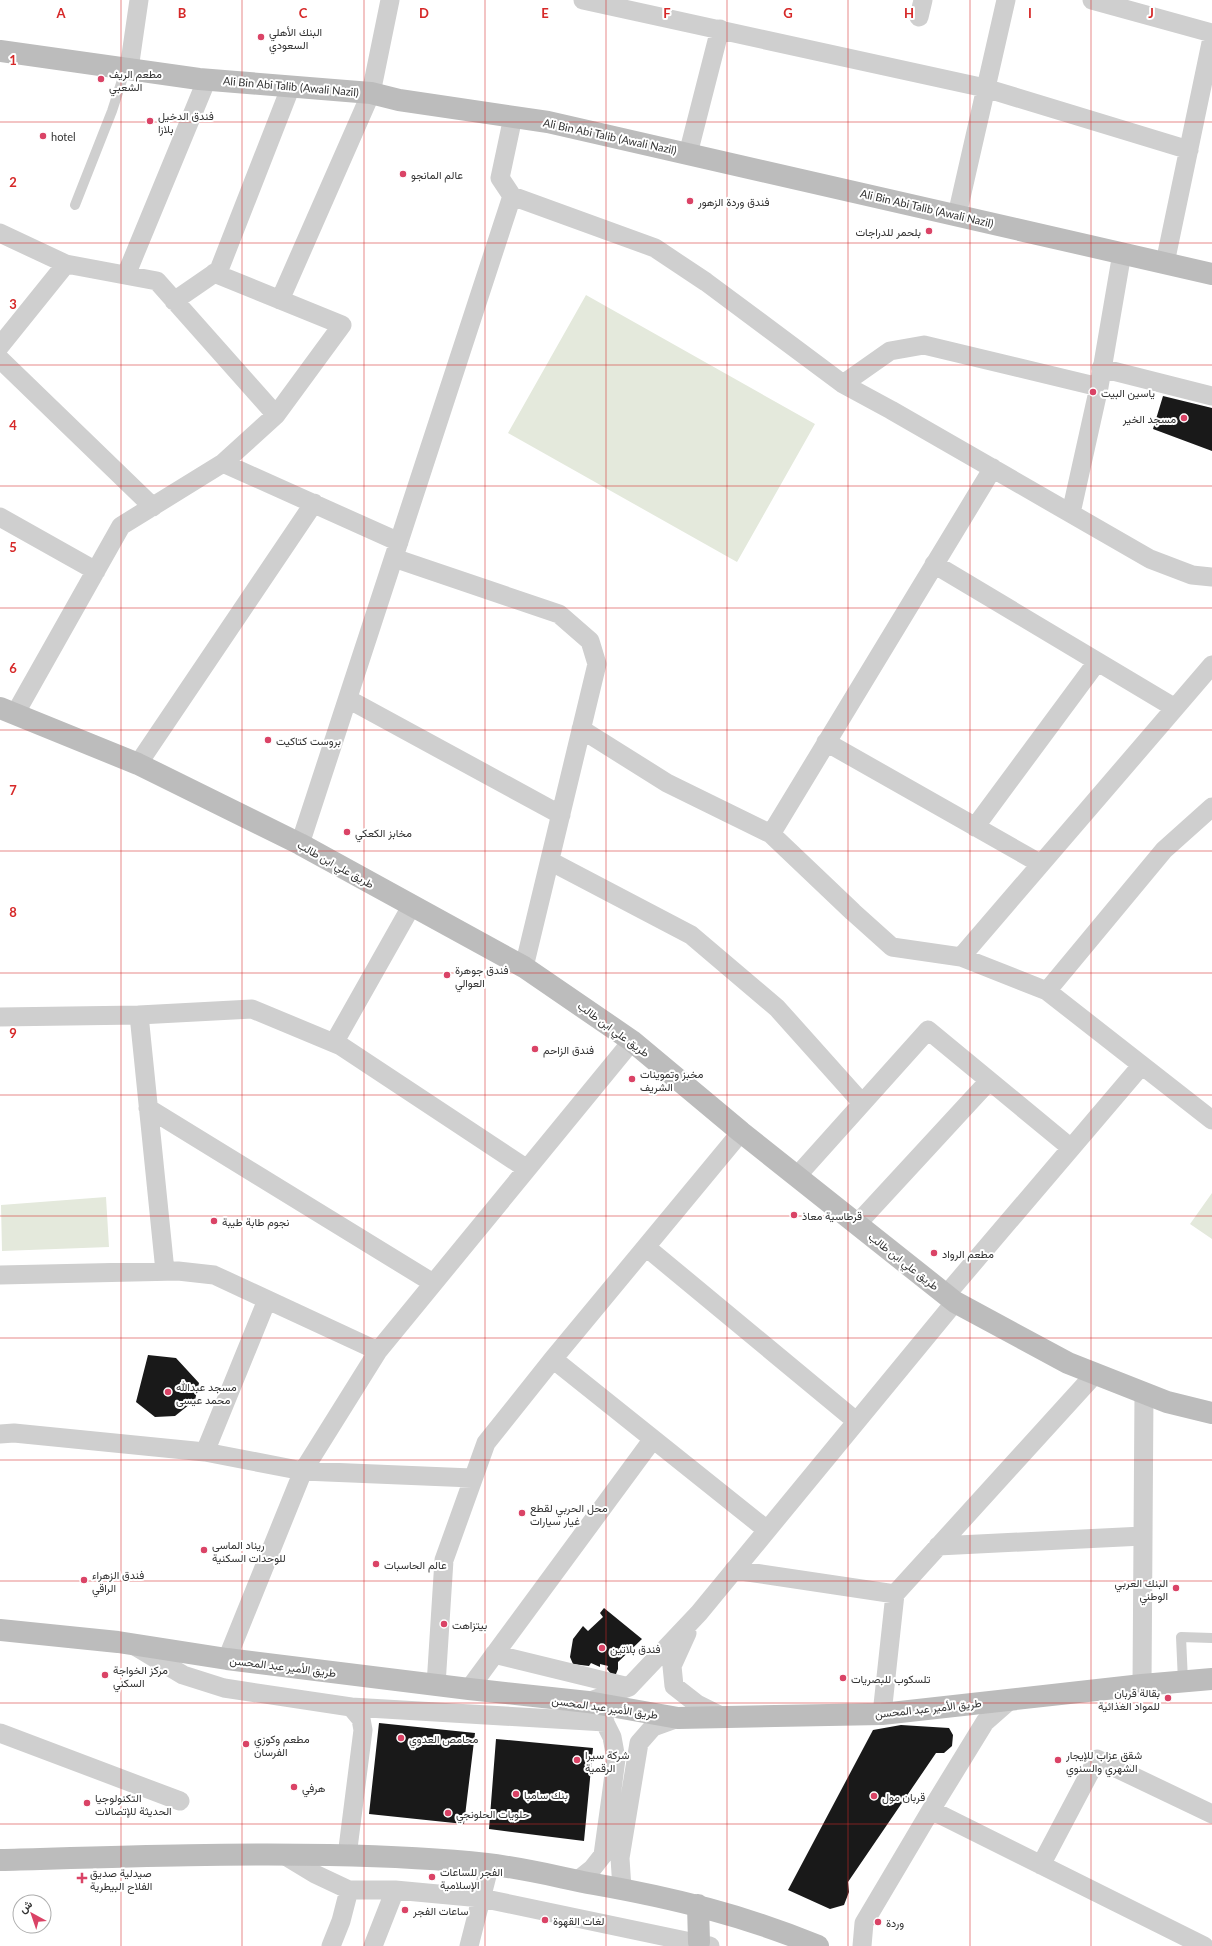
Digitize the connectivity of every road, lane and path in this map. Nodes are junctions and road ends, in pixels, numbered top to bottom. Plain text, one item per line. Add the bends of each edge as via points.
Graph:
1 (139, 0) edge
2 (390, 0) edge
3 (583, 0) edge
4 (1006, 0) edge
5 (1092, 0) edge
6 (1139, 6) edge
7 (720, 29) junction
8 (1212, 32) edge
9 (1212, 38) edge
10 (0, 51) edge
11 (128, 68) junction
12 (207, 79) junction
13 (291, 86) junction
14 (985, 88) junction
15 (371, 93) junction
16 (513, 117) junction
17 (1188, 150) junction
18 (688, 154) junction
19 (512, 196) junction
20 (76, 205) dead end
21 (957, 215) junction
22 (0, 233) edge
23 (1122, 253) junction
24 (1165, 263) junction
25 (66, 264) junction
26 (214, 273) junction
27 (1212, 274) edge
28 (126, 275) junction
29 (280, 300) junction
30 (174, 301) junction
31 (0, 346) edge
32 (0, 359) edge
33 (1101, 368) junction
34 (843, 384) junction
35 (1099, 387) junction
36 (1212, 396) edge
37 (276, 415) junction
38 (223, 463) junction
39 (993, 468) junction
40 (314, 503) junction
41 (153, 507) junction
42 (1071, 513) junction
43 (0, 517) edge
44 (396, 550) junction
45 (934, 564) junction
46 (96, 571) junction
47 (1212, 577) edge
48 (1097, 662) junction
49 (1212, 665) edge
50 (348, 699) junction
51 (1175, 708) junction
52 (7, 711) edge
53 (581, 729) junction
54 (826, 742) junction
55 (138, 764) junction
56 (1212, 807) edge
57 (561, 815) junction
58 (976, 827) junction
59 (771, 834) junction
60 (300, 844) junction
61 (550, 861) junction
62 (1041, 864) junction
63 (412, 905) junction
64 (961, 958) junction
65 (524, 967) junction
66 (1046, 991) junction
67 (139, 1015) junction
68 (0, 1017) edge
69 (632, 1041) junction
70 (334, 1043) junction
71 (1141, 1066) junction
72 (989, 1081) junction
73 (862, 1104) junction
74 (148, 1108) junction
75 (1212, 1120) edge
76 (741, 1132) junction
77 (1071, 1148) junction
78 (527, 1169) junction
79 (797, 1176) junction
80 (857, 1224) junction
81 (646, 1247) junction
82 (165, 1271) junction
83 (0, 1275) edge
84 (433, 1284) junction
85 (950, 1298) junction
86 (267, 1300) junction
87 (378, 1351) junction
88 (552, 1359) junction
89 (1095, 1374) junction
90 (1144, 1393) junction
91 (1212, 1413) edge
92 (856, 1421) junction
93 (0, 1434) edge
94 (653, 1439) junction
95 (205, 1452) junction
96 (304, 1471) junction
97 (472, 1478) junction
98 (766, 1530) junction
99 (1143, 1536) junction
100 (938, 1546) junction
101 (734, 1570) junction
102 (895, 1594) junction
103 (699, 1613) junction
104 (0, 1630) edge
105 (1212, 1638) edge
106 (132, 1644) junction
107 (494, 1654) junction
108 (227, 1659) junction
109 (1212, 1679) edge
110 (1183, 1682) junction
111 (436, 1685) junction
112 (1142, 1685) junction
113 (629, 1687) junction
114 (469, 1690) junction
115 (1010, 1700) junction
116 (351, 1707) junction
117 (596, 1710) junction
118 (882, 1714) junction
119 (678, 1718) junction
120 (725, 1718) junction
121 (0, 1733) edge
122 (180, 1801) dead end
123 (931, 1810) junction
124 (1212, 1814) edge
125 (282, 1854) junction
126 (347, 1856) junction
127 (0, 1860) edge
128 (490, 1864) junction
129 (1041, 1865) junction
130 (577, 1881) junction
131 (622, 1889) junction
132 (349, 1890) junction
133 (395, 1890) junction
134 (481, 1898) junction
135 (698, 1905) junction
136 (704, 1944) edge
137 (331, 1946) edge
138 (373, 1946) edge
139 (469, 1946) edge
140 (818, 1946) edge
141 (862, 1946) edge
142 (1204, 1946) edge

1 - 11 street
2 - 15 street
3 - 7 street
4 - 14 street
5 - 6 street
6 - 8 street
7 - 14 street
7 - 18 street
9 - 17 street
10 - 11 main road, Ali Bin Abi Talib (Awali Nazil)
11 - 12 main road, Ali Bin Abi Talib (Awali Nazil)
11 - 20 lane
12 - 13 main road, Ali Bin Abi Talib (Awali Nazil)
12 - 28 street
13 - 15 main road, Ali Bin Abi Talib (Awali Nazil)
13 - 26 street via 219,270
14 - 17 street
14 - 21 street
15 - 16 main road, Ali Bin Abi Talib (Awali Nazil) via 399,100
15 - 29 street
16 - 18 main road, Ali Bin Abi Talib (Awali Nazil) via 548,122
16 - 19 street via 500,178
17 - 24 street
18 - 21 main road, Ali Bin Abi Talib (Awali Nazil)
19 - 34 street via 655,248 706,282
19 - 44 street
21 - 23 main road, Ali Bin Abi Talib (Awali Nazil)
22 - 25 street
23 - 24 main road, Ali Bin Abi Talib (Awali Nazil)
23 - 33 street
24 - 27 main road, Ali Bin Abi Talib (Awali Nazil)
25 - 28 street
25 - 31 street
26 - 29 street
26 - 30 street
28 - 30 street via 157,281
29 - 37 street via 342,325
30 - 37 street
32 - 41 street
33 - 35 street
33 - 36 street
34 - 35 street via 890,351 924,344
34 - 39 street
35 - 42 street
37 - 38 street
38 - 40 street
38 - 41 street
39 - 42 street
39 - 45 street
40 - 44 street
40 - 55 street
41 - 46 street via 121,526
42 - 47 street via 1150,559 1192,575
43 - 46 street
44 - 50 street
44 - 53 street via 559,614 590,641 597,664
45 - 48 street
45 - 54 street
46 - 52 street
48 - 51 street
48 - 58 street
49 - 51 street
50 - 57 street
50 - 60 street
51 - 62 street
52 - 55 main road, طريق علي ابن طالب
53 - 57 street
53 - 59 street via 667,783
54 - 58 street
54 - 59 street
55 - 60 main road, طريق علي ابن طالب
56 - 66 street via 1164,850
57 - 61 street
58 - 62 street
59 - 64 street via 892,947
60 - 63 main road, طريق علي ابن طالب
61 - 65 street
61 - 73 street via 691,935 777,1008
62 - 64 street
63 - 65 main road, طريق علي ابن طالب
63 - 70 street
64 - 66 street
65 - 69 main road, طريق علي ابن طالب
66 - 71 street
67 - 68 street
67 - 70 street via 252,1009
67 - 74 street
69 - 76 main road, طريق علي ابن طالب
69 - 78 street
70 - 78 street
71 - 75 street
71 - 77 street
72 - 73 street via 928,1030
72 - 77 street
72 - 80 street
73 - 79 street
74 - 82 street
74 - 84 street
76 - 79 main road, طريق علي ابن طالب
76 - 81 street
77 - 85 street
78 - 84 street
79 - 80 main road, طريق علي ابن طالب
80 - 85 main road, طريق علي ابن طالب
81 - 88 street
81 - 92 street
82 - 83 street
82 - 86 street via 214,1275
84 - 87 street
85 - 89 main road, طريق علي ابن طالب via 1068,1363
85 - 92 street
86 - 87 street
86 - 95 street
87 - 96 street
88 - 94 street
88 - 97 street via 486,1443
89 - 90 main road, طريق علي ابن طالب
89 - 100 street
90 - 91 main road, طريق علي ابن طالب via 1167,1402
90 - 99 street
92 - 98 street
93 - 95 street via 14,1433
94 - 98 street
94 - 107 street
95 - 96 street
96 - 97 street
96 - 108 street
97 - 111 street via 444,1560
98 - 101 street
99 - 100 street
99 - 112 street
100 - 102 street
101 - 102 street
101 - 103 street
102 - 118 street
103 - 113 street
103 - 120 street via 672,1666 674,1686 697,1704
104 - 106 main road, طريق الأمير عبد المحسن
105 - 110 lane via 1181,1637
106 - 108 main road, طريق الأمير عبد المحسن
106 - 116 street via 183,1675 224,1688
107 - 113 street
107 - 114 street
108 - 111 main road, طريق الأمير عبد المحسن
109 - 110 main road, طريق الأمير عبد المحسن
110 - 112 main road, طريق الأمير عبد المحسن
111 - 114 main road, طريق الأمير عبد المحسن
112 - 115 main road, طريق الأمير عبد المحسن
113 - 117 street
114 - 117 main road, طريق الأمير عبد المحسن
115 - 118 main road, طريق الأمير عبد المحسن
115 - 123 street via 985,1722
116 - 117 street
116 - 126 street via 361,1719 363,1730
117 - 119 main road, طريق الأمير عبد المحسن
117 - 130 street via 612,1736 616,1758 603,1855 592,1869
118 - 120 main road, طريق الأمير عبد المحسن
119 - 120 main road, طريق الأمير عبد المحسن
119 - 131 street via 653,1727 639,1743 620,1858
121 - 122 street
123 - 129 street
123 - 141 street via 864,1923
124 - 129 street via 1097,1760
125 - 126 main road
125 - 127 main road
125 - 132 street
126 - 128 main road
128 - 130 main road
128 - 134 street
129 - 142 street
130 - 131 main road
131 - 135 main road
132 - 133 street
132 - 137 street
133 - 134 street
133 - 138 street
134 - 136 street
134 - 139 street
135 - 136 main road
135 - 140 main road via 779,1930

